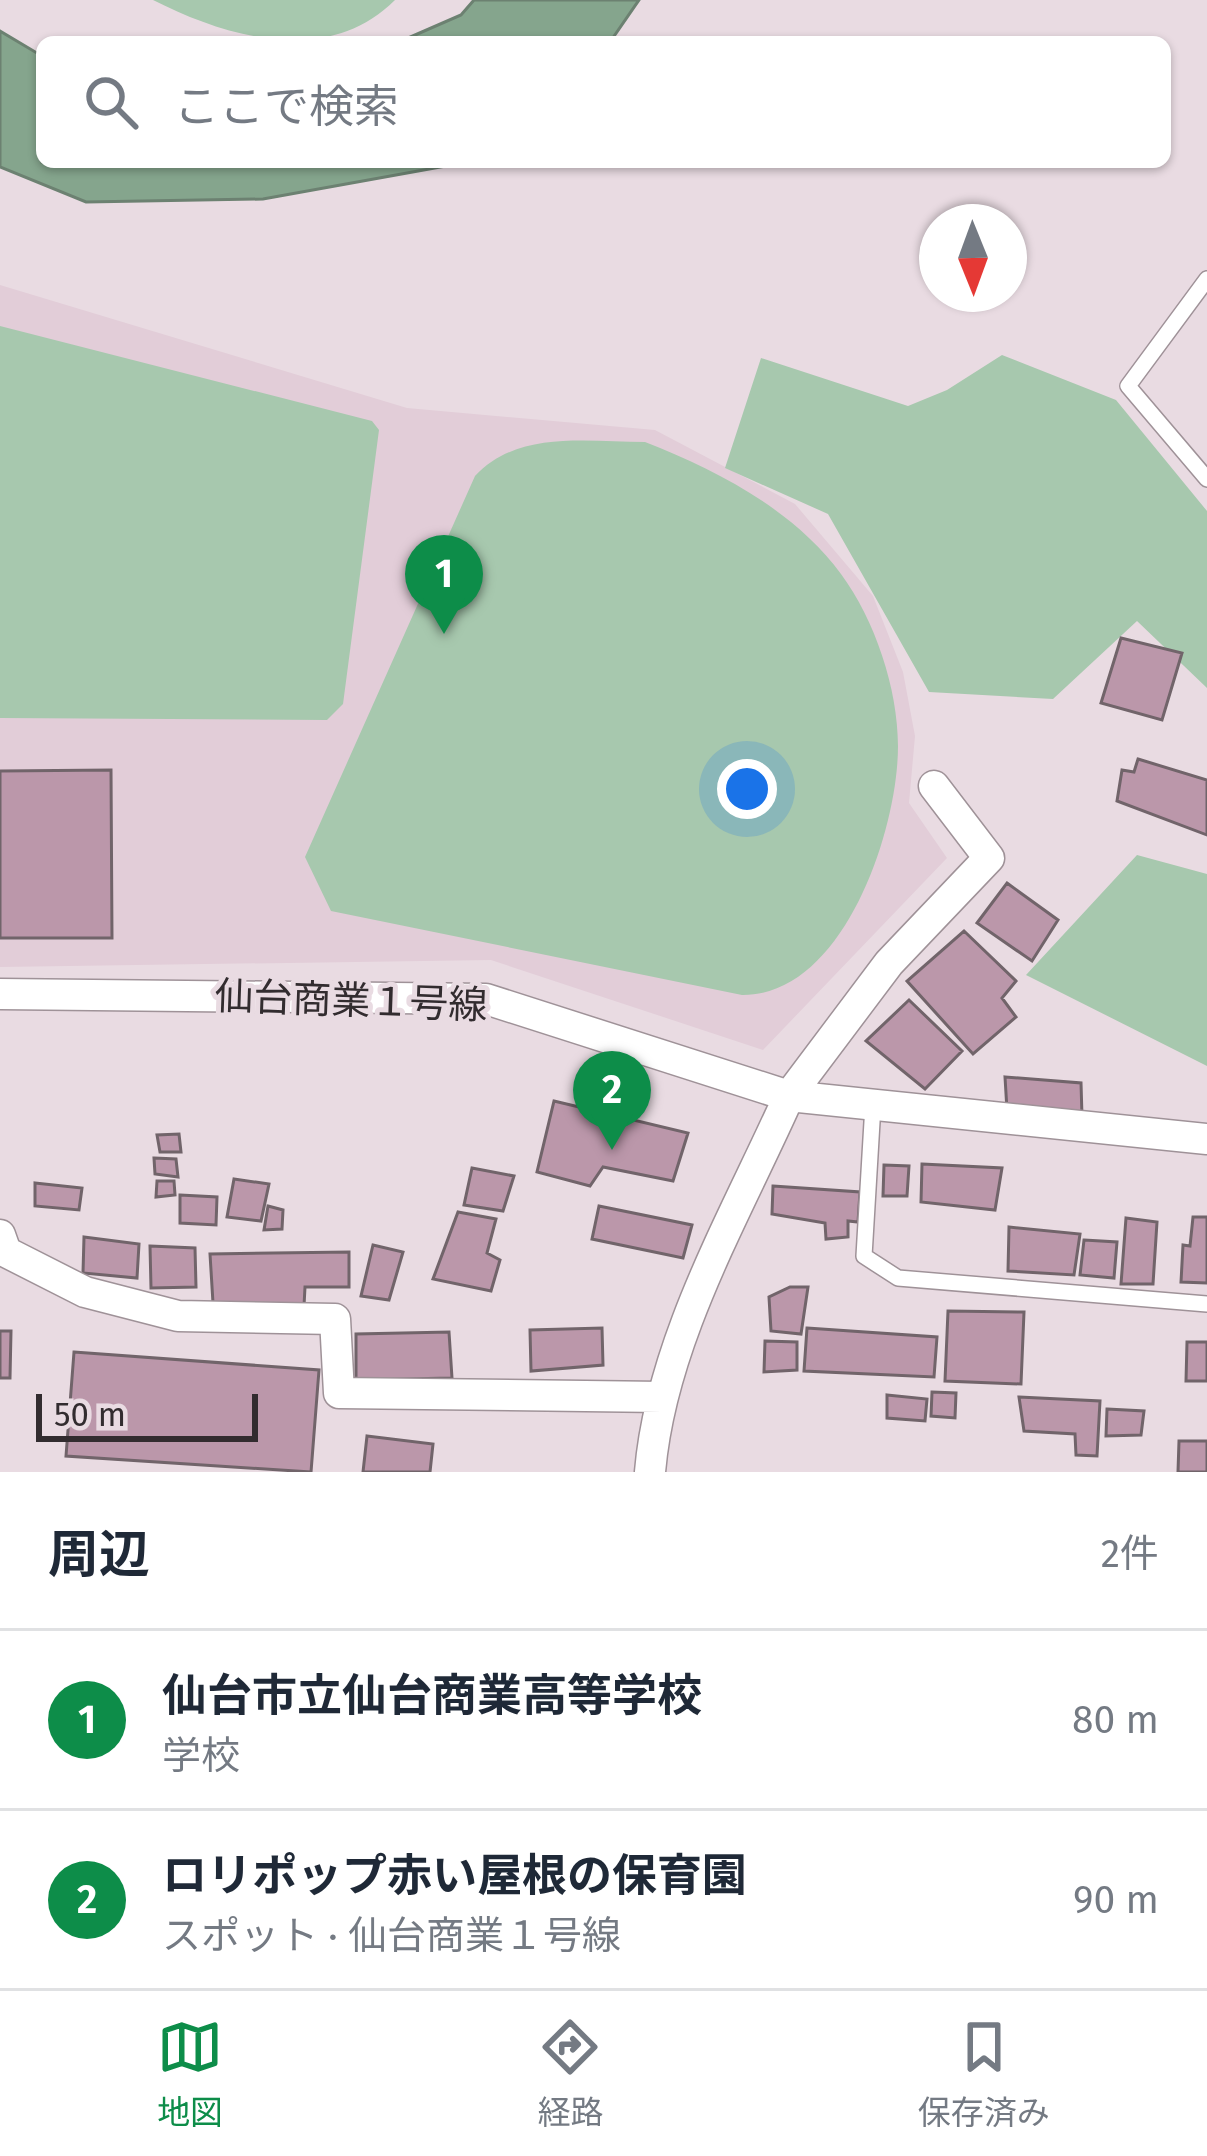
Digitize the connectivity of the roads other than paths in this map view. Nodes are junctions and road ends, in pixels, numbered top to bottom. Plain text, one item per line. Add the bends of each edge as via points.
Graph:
1 (1207, 279) edge
2 (1207, 479) edge
3 (934, 786) dead end
4 (0, 994) edge
5 (789, 1096) junction
6 (873, 1105) junction
7 (1207, 1139) edge
8 (0, 1235) edge
9 (1207, 1304) edge
10 (662, 1397) junction
11 (650, 1472) edge

1 - 2 lane via 1128,386
3 - 5 street via 989,858 889,963
4 - 5 street, 仙台商業１号線 via 486,999
5 - 6 street, 仙台商業１号線
5 - 10 street
6 - 7 street, 仙台商業１号線
6 - 9 lane via 864,1256 898,1278
8 - 10 street via 5,1252 85,1292 178,1316 335,1319 339,1393
10 - 11 street

